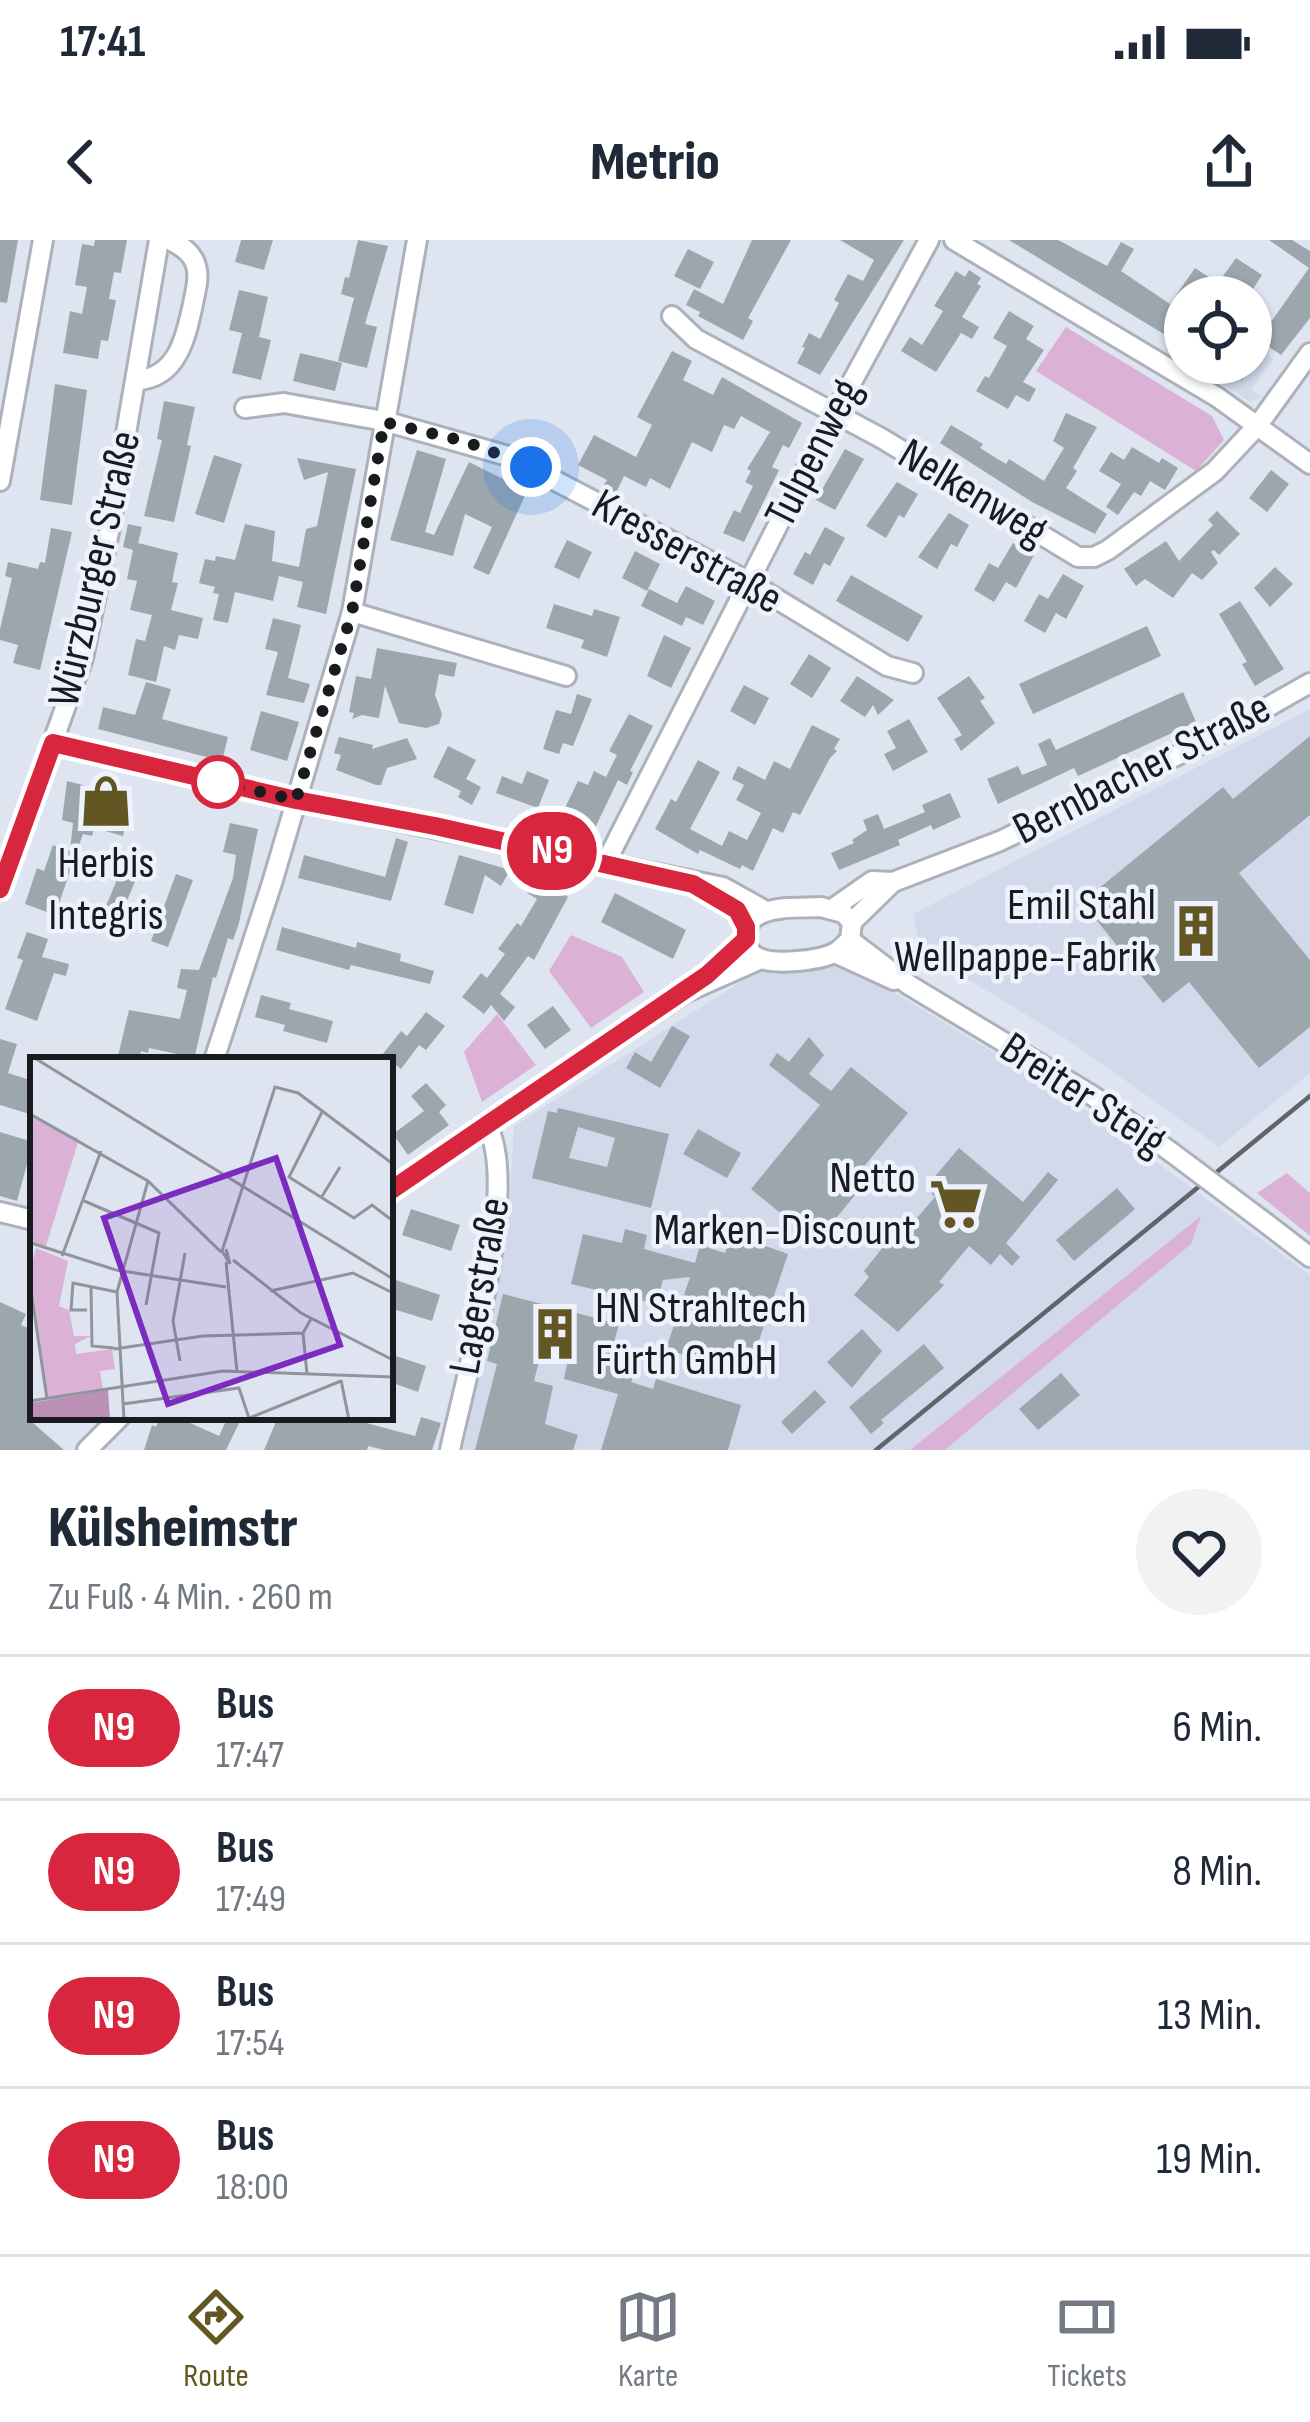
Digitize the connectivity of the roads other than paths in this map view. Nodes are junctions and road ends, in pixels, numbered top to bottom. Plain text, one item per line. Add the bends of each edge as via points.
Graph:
1 (43, 240) edge
2 (159, 240) edge
3 (170, 240) edge
4 (417, 240) edge
5 (929, 240) edge
6 (954, 240) edge
7 (672, 316) dead end
8 (0, 349) edge
9 (1310, 353) edge
10 (23, 354) junction
11 (136, 380) junction
12 (245, 408) dead end
13 (835, 413) junction
14 (384, 422) junction
15 (1258, 425) junction
16 (1310, 464) edge
17 (0, 481) edge
18 (748, 582) junction
19 (352, 612) junction
20 (913, 673) dead end
21 (566, 676) dead end
22 (1310, 683) edge
23 (53, 743) junction
24 (296, 800) junction
25 (606, 862) junction
26 (893, 881) junction
27 (693, 884) junction
28 (0, 889) edge
29 (832, 909) junction
30 (766, 911) junction
31 (851, 931) junction
32 (746, 933) junction
33 (835, 953) junction
34 (761, 959) junction
35 (909, 986) junction
36 (684, 993) junction
37 (215, 1057) edge
38 (486, 1124) junction
39 (393, 1189) edge
40 (0, 1212) edge
41 (30, 1219) edge
42 (1310, 1258) edge
43 (117, 1420) edge
44 (87, 1450) edge
45 (450, 1450) edge

1 - 10 street
2 - 11 street, Würzburger Straße
3 - 11 street via 196,265 186,336 168,368
4 - 14 street
5 - 13 street, Tulpenweg
6 - 15 street
7 - 13 street, Nelkenweg via 696,339
8 - 10 street
9 - 15 street
10 - 17 street
11 - 23 street, Würzburger Straße via 83,658
12 - 14 street, Kresserstraße via 284,403
13 - 15 street, Nelkenweg via 1078,557 1108,550 1157,515
13 - 18 street, Tulpenweg
14 - 18 street, Kresserstraße via 508,456
14 - 19 street
15 - 16 street
18 - 20 street, Kresserstraße via 887,666
18 - 25 street, Tulpenweg
19 - 21 street
19 - 24 street
22 - 26 street, Bernbacher Straße via 1000,841
23 - 24 street
23 - 28 street, Würzburger Straße
24 - 25 street
24 - 37 street
25 - 27 street
26 - 29 street via 872,881
26 - 31 street, Bernbacher Straße
27 - 30 street via 723,886
27 - 32 street via 737,910
29 - 30 street
29 - 31 street, Breiter Steig
30 - 32 street
31 - 33 street, Bernbacher Straße
31 - 35 street, Breiter Steig
32 - 34 street
32 - 36 street
33 - 34 street
33 - 35 street
34 - 36 street
35 - 42 street, Breiter Steig, bridge via 1093,1096
36 - 38 street
38 - 39 street
38 - 45 street, Lagerstraße via 499,1179
40 - 41 street
43 - 44 street

